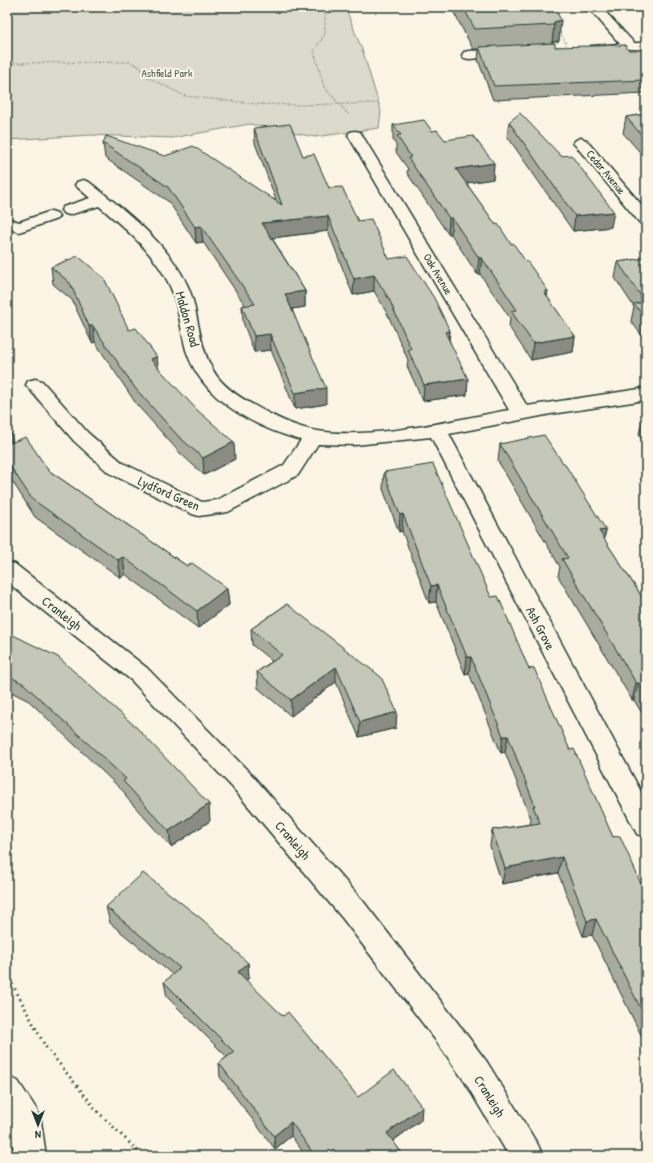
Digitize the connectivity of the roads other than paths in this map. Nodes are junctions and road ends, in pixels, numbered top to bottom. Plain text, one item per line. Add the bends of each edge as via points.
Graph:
1 (594, 7) edge
2 (630, 47) junction
3 (646, 47) edge
4 (569, 50) edge
5 (523, 52) edge
6 (469, 55) dead end
7 (355, 135) road end
8 (582, 143) dead end
9 (84, 185) dead end
10 (102, 200) junction
11 (69, 210) dead end
12 (51, 216) dead end
13 (646, 220) edge
14 (19, 229) edge
15 (35, 385) dead end
16 (646, 394) edge
17 (521, 413) junction
18 (437, 430) junction
19 (312, 437) junction
20 (7, 570) edge
21 (646, 826) edge
22 (7, 1091) edge
23 (30, 1156) edge
24 (527, 1156) edge

1 - 2 street
2 - 3 street
2 - 4 street
5 - 6 street
7 - 17 street, Oak Avenue
8 - 13 street, Cedar Avenue
9 - 10 street, Maldon Road
10 - 11 street
10 - 19 street, Maldon Road via 119,214 165,262 174,275 183,296 199,359 207,377 222,394 242,408 269,421
12 - 14 street
15 - 19 street, Lydford Green via 81,437 116,468 199,509 221,507 291,470
16 - 17 street
17 - 18 street
18 - 19 street via 370,438
18 - 21 street, Ash Grove
20 - 24 street, Cranleigh via 139,674 242,781 353,910 442,1026 476,1072
22 - 23 street via 26,1121

